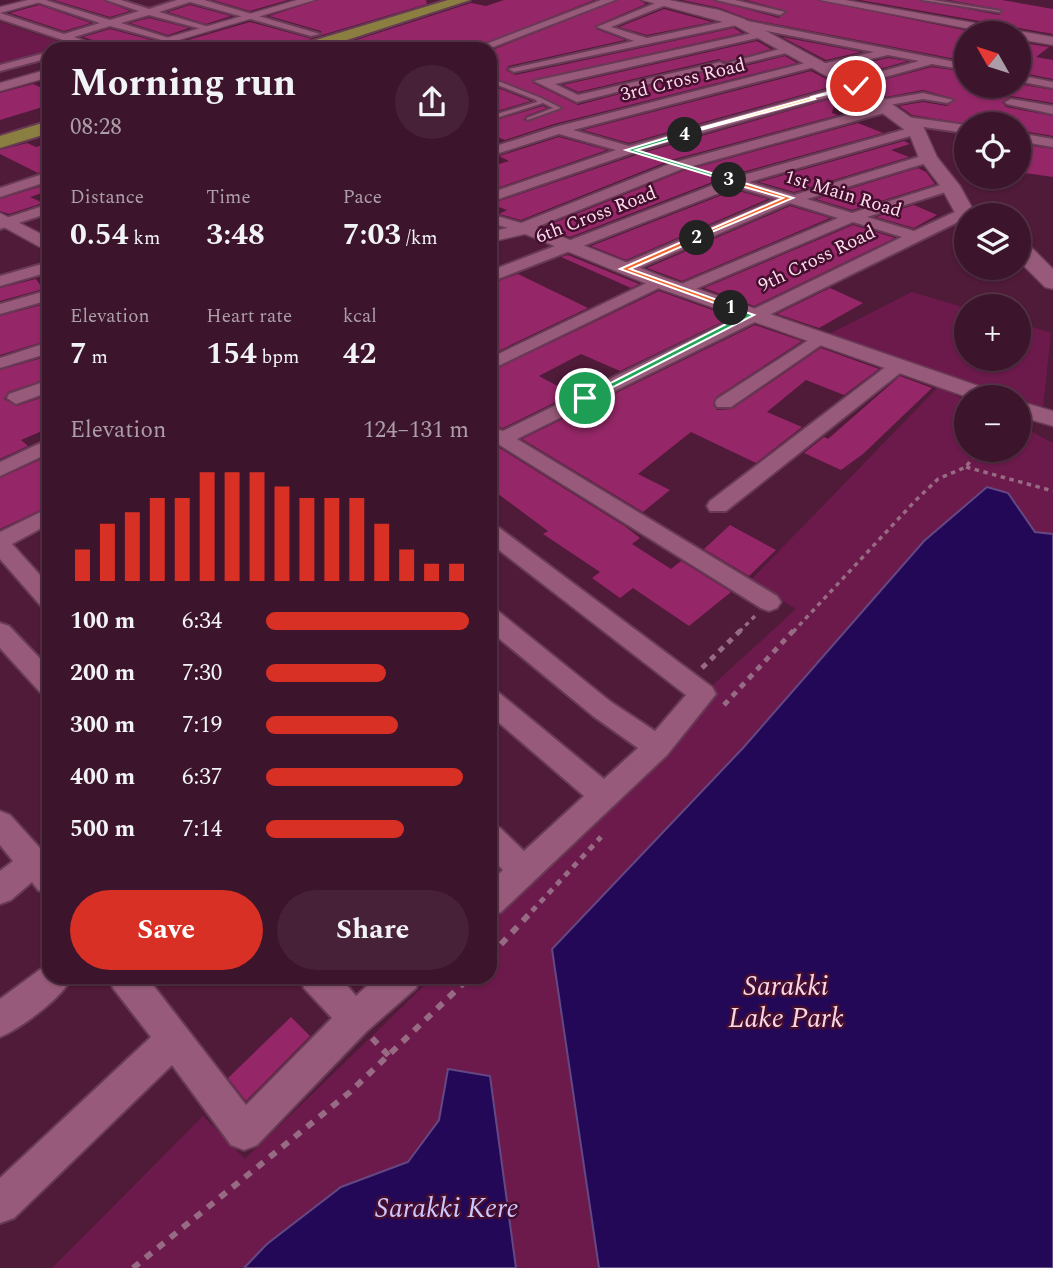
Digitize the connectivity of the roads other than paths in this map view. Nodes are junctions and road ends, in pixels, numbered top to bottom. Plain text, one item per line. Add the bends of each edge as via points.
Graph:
1 (40, 0) edge
2 (111, 0) edge
3 (187, 0) edge
4 (194, 0) edge
5 (247, 0) edge
6 (309, 0) edge
7 (425, 0) edge
8 (436, 0) edge
9 (451, 0) edge
10 (463, 0) edge
11 (610, 0) edge
12 (721, 0) edge
13 (827, 0) edge
14 (923, 0) edge
15 (656, 1) edge
16 (220, 7) junction
17 (0, 10) edge
18 (146, 11) junction
19 (999, 11) dead end
20 (0, 16) edge
21 (251, 16) junction
22 (797, 16) dead end
23 (737, 22) junction
24 (107, 23) junction
25 (954, 23) edge
26 (206, 29) junction
27 (315, 34) junction
28 (762, 34) junction
29 (64, 37) junction
30 (1031, 37) edge
31 (837, 39) junction
32 (165, 40) junction
33 (334, 41) junction
34 (644, 41) junction
35 (1053, 41) edge
36 (78, 42) edge
37 (158, 42) edge
38 (301, 42) edge
39 (308, 42) edge
40 (310, 42) edge
41 (330, 42) edge
42 (338, 42) edge
43 (497, 42) edge
44 (565, 44) dead end
45 (947, 46) dead end
46 (954, 47) edge
47 (792, 50) junction
48 (681, 52) junction
49 (889, 52) junction
50 (586, 53) junction
51 (42, 57) edge
52 (934, 61) junction
53 (732, 63) dead end
54 (820, 65) junction
55 (954, 65) edge
56 (0, 68) edge
57 (42, 75) edge
58 (1031, 81) edge
59 (497, 83) edge
60 (544, 83) junction
61 (854, 85) junction
62 (1053, 85) edge
63 (0, 87) edge
64 (539, 99) junction
65 (947, 100) dead end
66 (1012, 102) dead end
67 (884, 105) junction
68 (1053, 110) edge
69 (497, 116) edge
70 (529, 119) dead end
71 (42, 122) edge
72 (912, 125) junction
73 (954, 128) edge
74 (42, 129) edge
75 (559, 130) junction
76 (0, 135) edge
77 (1031, 139) edge
78 (0, 142) edge
79 (1053, 143) edge
80 (497, 150) edge
81 (629, 150) junction
82 (928, 158) junction
83 (677, 166) junction
84 (42, 178) edge
85 (734, 182) junction
86 (950, 186) junction
87 (0, 192) edge
88 (497, 196) edge
89 (792, 198) junction
90 (958, 203) edge
91 (42, 210) edge
92 (853, 217) junction
93 (954, 219) edge
94 (497, 220) edge
95 (3, 222) edge
96 (521, 227) junction
97 (497, 235) edge
98 (914, 236) junction
99 (42, 242) edge
100 (571, 246) junction
101 (1031, 259) edge
102 (42, 269) edge
103 (624, 269) junction
104 (497, 274) edge
105 (1051, 277) edge
106 (0, 281) edge
107 (659, 282) junction
108 (680, 290) junction
109 (42, 297) edge
110 (0, 309) edge
111 (750, 315) junction
112 (818, 339) junction
113 (42, 349) edge
114 (497, 362) edge
115 (2, 363) dead end
116 (898, 366) junction
117 (954, 385) edge
118 (42, 389) edge
119 (16, 398) dead end
120 (724, 403) dead end
121 (1031, 412) edge
122 (1053, 419) edge
123 (497, 435) edge
124 (497, 436) edge
125 (42, 449) edge
126 (0, 470) edge
127 (718, 506) dead end
128 (42, 519) edge
129 (497, 537) edge
130 (0, 543) edge
131 (42, 592) edge
132 (769, 602) road end
133 (497, 624) edge
134 (0, 632) edge
135 (42, 677) edge
136 (497, 706) edge
137 (657, 747) junction
138 (604, 796) junction
139 (0, 824) edge
140 (497, 844) edge
141 (524, 871) junction
142 (41, 872) edge
143 (0, 890) edge
144 (497, 896) edge
145 (46, 984) edge
146 (131, 984) edge
147 (323, 984) edge
148 (395, 984) edge
149 (355, 1019) junction
150 (0, 1020) edge
151 (173, 1040) junction
152 (0, 1204) edge

1 - 17 street
1 - 24 street
2 - 18 street
3 - 18 street
4 - 16 street
5 - 16 street
6 - 21 street
7 - 27 highway
8 - 39 highway
9 - 40 highway
10 - 33 highway
11 - 43 street
12 - 22 street
13 - 25 street
14 - 19 lane
15 - 23 main road
15 - 34 street via 602,27
16 - 21 street
18 - 24 street
18 - 26 street
20 - 29 street
21 - 26 street
21 - 27 street
23 - 28 main road
23 - 31 street
23 - 34 street
24 - 29 street
24 - 32 street
26 - 32 street
27 - 38 highway
28 - 47 main road
28 - 48 street
29 - 36 street
30 - 35 street
31 - 47 street
31 - 49 street
32 - 37 street
33 - 41 highway
33 - 42 street
34 - 48 street
34 - 50 street
44 - 50 street
45 - 46 street
47 - 53 street
47 - 54 main road
48 - 60 street
48 - 60 street via 720,65 579,98
49 - 52 street
49 - 54 street, 3rd Cross Road
50 - 60 street via 514,69
51 - 56 street
52 - 55 street
52 - 61 street
54 - 61 main road
54 - 75 street, 3rd Cross Road
57 - 63 street
58 - 62 street
59 - 64 lane
61 - 67 main road
61 - 81 street
64 - 69 lane via 531,108
64 - 70 lane via 558,108
65 - 67 street via 923,96
66 - 68 street
67 - 72 main road
67 - 83 street
71 - 76 highway
72 - 73 street
72 - 82 main road
72 - 85 street, 6th Cross Road
74 - 78 highway
75 - 80 street, 3rd Cross Road
75 - 81 street, 1st Main Road
77 - 79 street
81 - 83 street, 1st Main Road
81 - 88 street
82 - 86 main road
82 - 89 street
83 - 85 street, 1st Main Road
83 - 96 street
84 - 87 street
85 - 89 street, 1st Main Road
85 - 100 street, 6th Cross Road
86 - 90 main road
86 - 92 street
89 - 92 street, 1st Main Road
89 - 103 street
91 - 95 street
92 - 98 street, 1st Main Road
92 - 108 street
93 - 98 street, 9th Cross Road
94 - 96 street
95 - 99 street
96 - 97 street
96 - 100 street
98 - 111 street, 9th Cross Road
100 - 103 street
100 - 104 street, 6th Cross Road
101 - 105 main road
102 - 106 street
103 - 107 street
107 - 108 street
107 - 114 street
108 - 111 street
109 - 110 street
111 - 112 street
111 - 123 street, 9th Cross Road
112 - 116 street
112 - 120 street
113 - 115 street
116 - 117 street
116 - 127 street
118 - 119 street
121 - 122 street
124 - 132 street
125 - 126 street
128 - 130 street
129 - 137 street via 704,694
130 - 131 street
133 - 137 street
134 - 135 street
136 - 138 street
137 - 138 street
138 - 141 street
139 - 142 street
140 - 141 street
141 - 144 street
142 - 143 street
145 - 150 street
146 - 151 street
147 - 149 street
148 - 149 street
149 - 151 street via 244,1132
151 - 152 street

